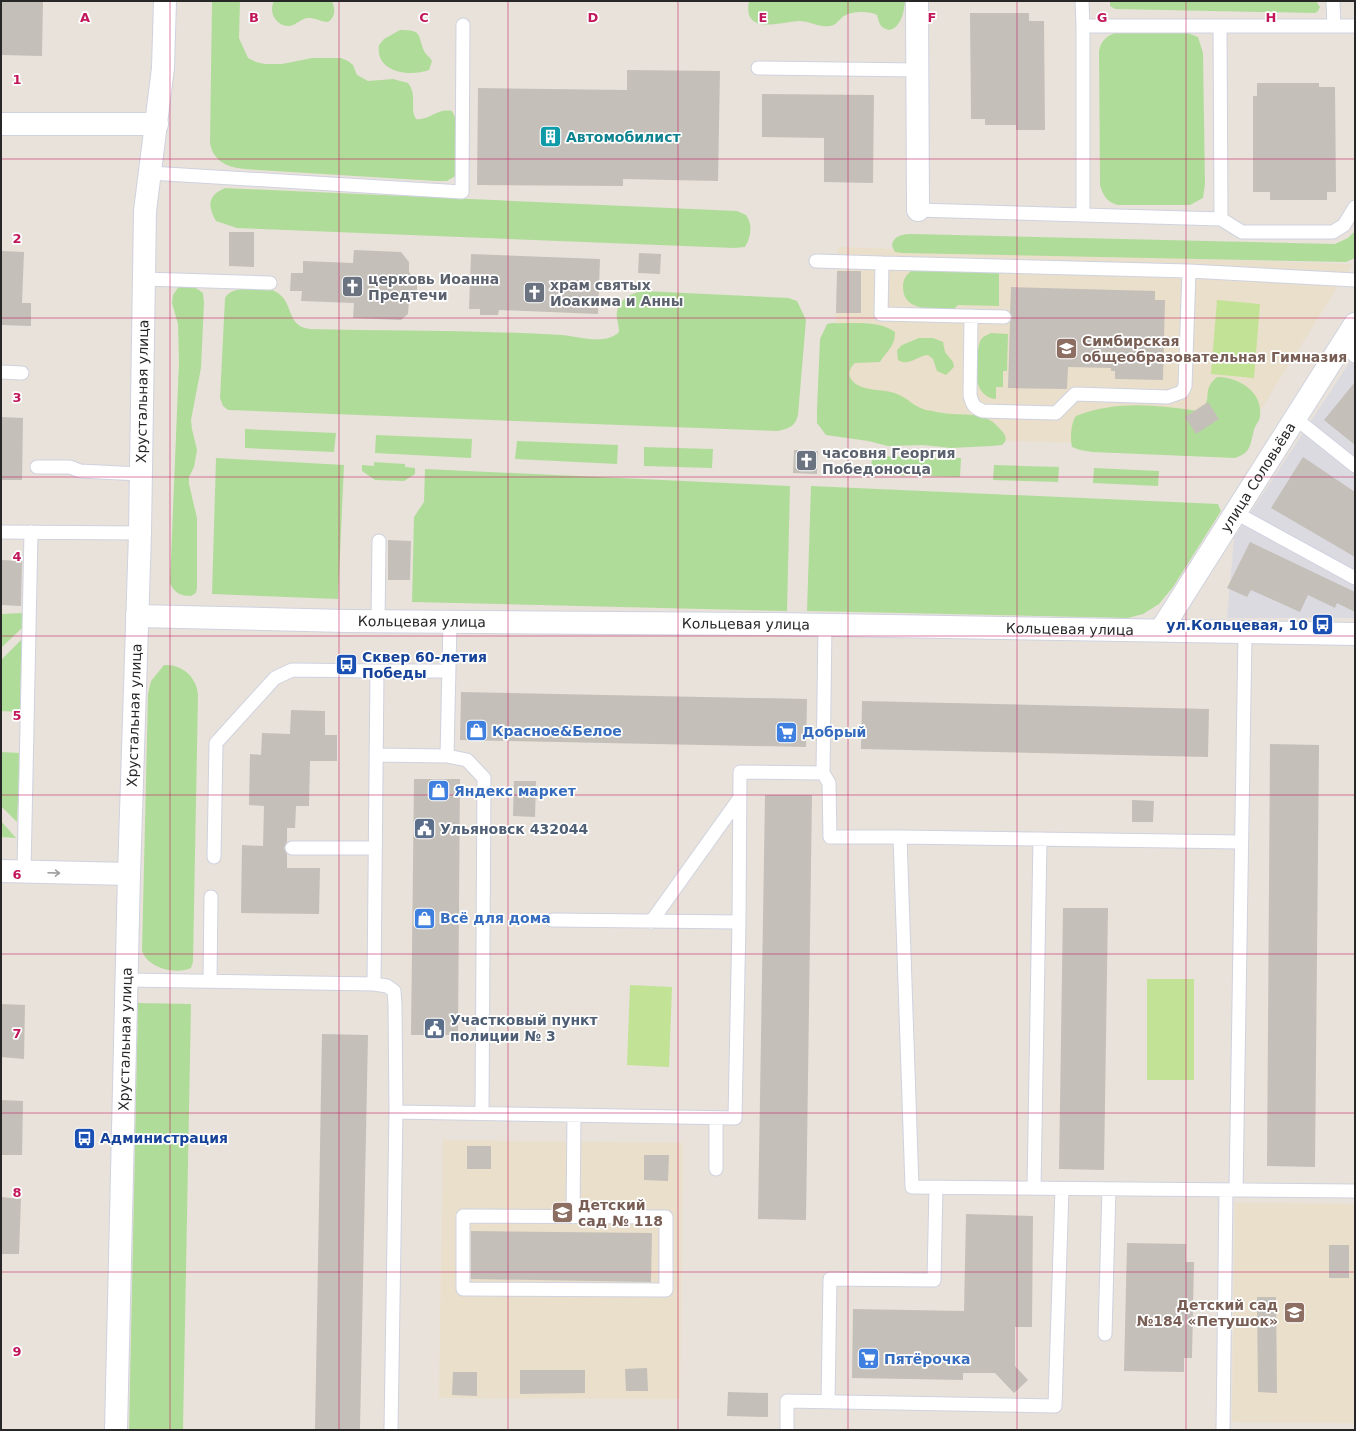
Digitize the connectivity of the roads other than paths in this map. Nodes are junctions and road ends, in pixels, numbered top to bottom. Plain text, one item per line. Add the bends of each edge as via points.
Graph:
1 (165, 1) edge
2 (917, 1) edge
3 (1082, 1) edge
4 (1333, 1) edge
5 (463, 25) dead end
6 (1083, 26) junction
7 (1220, 26) junction
8 (1334, 26) junction
9 (1355, 26) edge
10 (758, 68) dead end
11 (917, 70) junction
12 (1, 124) edge
13 (157, 124) junction
14 (150, 173) junction
15 (1355, 207) edge
16 (918, 210) joint
17 (1083, 215) junction
18 (1221, 218) junction
19 (816, 261) dead end
20 (882, 263) junction
21 (1189, 272) junction
22 (144, 279) junction
23 (1355, 280) edge
24 (270, 282) dead end
25 (971, 316) junction
26 (1004, 317) dead end
27 (1355, 324) edge
28 (1348, 350) edge
29 (1, 372) edge
30 (22, 373) dead end
31 (1296, 418) junction
32 (1355, 466) edge
33 (37, 467) dead end
34 (140, 474) junction
35 (1236, 512) junction
36 (1, 532) edge
37 (31, 532) junction
38 (140, 533) junction
39 (379, 541) dead end
40 (1355, 578) edge
41 (137, 616) junction
42 (378, 622) junction
43 (450, 622) junction
44 (825, 625) junction
45 (1161, 630) junction
46 (1245, 633) junction
47 (1355, 634) edge
48 (377, 671) junction
49 (449, 671) junction
50 (376, 755) junction
51 (447, 756) junction
52 (823, 772) junction
53 (739, 799) junction
54 (900, 837) junction
55 (1040, 839) junction
56 (1240, 842) junction
57 (292, 848) dead end
58 (375, 848) junction
59 (214, 857) dead end
60 (1, 871) edge
61 (24, 871) junction
62 (129, 874) junction
63 (211, 897) dead end
64 (552, 920) dead end
65 (651, 922) junction
66 (739, 922) junction
67 (126, 980) junction
68 (210, 981) junction
69 (374, 984) junction
70 (396, 1112) junction
71 (482, 1113) junction
72 (574, 1115) junction
73 (716, 1118) junction
74 (716, 1168) dead end
75 (936, 1187) junction
76 (1034, 1188) junction
77 (1062, 1189) junction
78 (1108, 1190) junction
79 (1231, 1190) junction
80 (1355, 1191) edge
81 (573, 1217) junction
82 (1105, 1334) dead end
83 (828, 1402) junction
84 (116, 1430) edge
85 (391, 1430) edge
86 (787, 1430) edge
87 (1223, 1430) edge

1 - 13 street, Хрустальная улица via 163,68
2 - 11 street
3 - 6 lane
4 - 8 lane
5 - 14 lane via 462,192
6 - 7 lane
6 - 17 lane
7 - 8 lane
7 - 18 lane
8 - 9 lane
10 - 11 lane
11 - 16 street
12 - 13 street
13 - 14 street, Хрустальная улица
14 - 22 street, Хрустальная улица
15 - 18 lane via 1344,225 1333,232 1242,232
16 - 17 lane
17 - 18 lane
19 - 20 lane
20 - 21 lane
20 - 25 lane via 881,314
21 - 23 lane
21 - 25 lane via 1185,386 1177,396 1074,394 1056,412 976,409 970,395
22 - 24 lane
22 - 34 street, Хрустальная улица
25 - 26 lane
27 - 28 street, улица Соловьёва
28 - 31 street, улица Соловьёва
29 - 30 lane
31 - 32 lane
31 - 35 street, улица Соловьёва
33 - 34 lane via 70,467 80,471
34 - 38 street, Хрустальная улица
35 - 40 lane
35 - 45 street, улица Соловьёва
36 - 37 lane
37 - 38 lane
37 - 61 lane
38 - 41 street, Хрустальная улица
39 - 42 lane
41 - 42 street, Кольцевая улица
41 - 62 street, Хрустальная улица
42 - 43 street, Кольцевая улица
43 - 44 street, Кольцевая улица
43 - 49 lane
44 - 45 street, Кольцевая улица
44 - 52 lane
45 - 46 street, Кольцевая улица
46 - 47 street, Кольцевая улица
46 - 56 lane
48 - 49 lane
48 - 50 lane
48 - 59 lane via 292,670 274,678 216,743
49 - 51 lane
50 - 51 lane
50 - 58 lane
51 - 71 lane via 467,760 484,778
52 - 53 lane via 740,772
52 - 54 lane via 829,783 830,837
53 - 65 lane
53 - 66 lane
54 - 55 lane
54 - 75 lane via 912,1187
55 - 56 lane
55 - 76 lane
56 - 79 lane
57 - 58 lane
58 - 69 lane
60 - 61 street
61 -> 62 street
62 - 67 street, Хрустальная улица
63 - 68 lane
64 - 65 lane
65 - 66 lane
66 - 73 lane via 735,1118
67 - 68 lane
67 - 84 street, Хрустальная улица
68 - 69 lane
69 - 70 lane via 387,986 394,991
70 - 71 lane
70 - 85 lane
71 - 72 lane
72 - 73 lane
72 - 81 lane
73 - 74 lane
75 - 76 lane
75 - 83 lane via 934,1280 830,1279
76 - 77 lane
77 - 78 lane
77 - 83 lane via 1055,1406
78 - 79 lane
78 - 82 lane
79 - 80 lane
79 - 87 lane
81 - 81 lane via 463,1216 463,1289 666,1290 666,1217
83 - 86 lane via 787,1401

